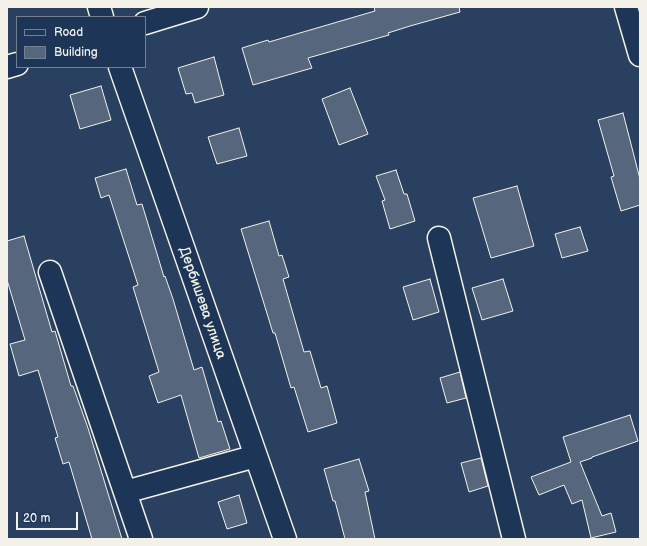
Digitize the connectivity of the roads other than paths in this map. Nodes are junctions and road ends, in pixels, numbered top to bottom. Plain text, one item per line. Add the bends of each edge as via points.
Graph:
1 (198, 7) edge
2 (626, 7) edge
3 (146, 23) edge
4 (640, 55) edge
5 (120, 68) edge
6 (439, 238) dead end
7 (50, 272) dead end
8 (256, 456) junction
9 (125, 492) junction
10 (141, 539) edge
11 (285, 539) edge
12 (514, 539) edge

1 - 3 street
2 - 4 street
5 - 8 street, Дербишева улица
6 - 12 street
7 - 9 street
8 - 9 street
8 - 11 street, Дербишева улица
9 - 10 street

